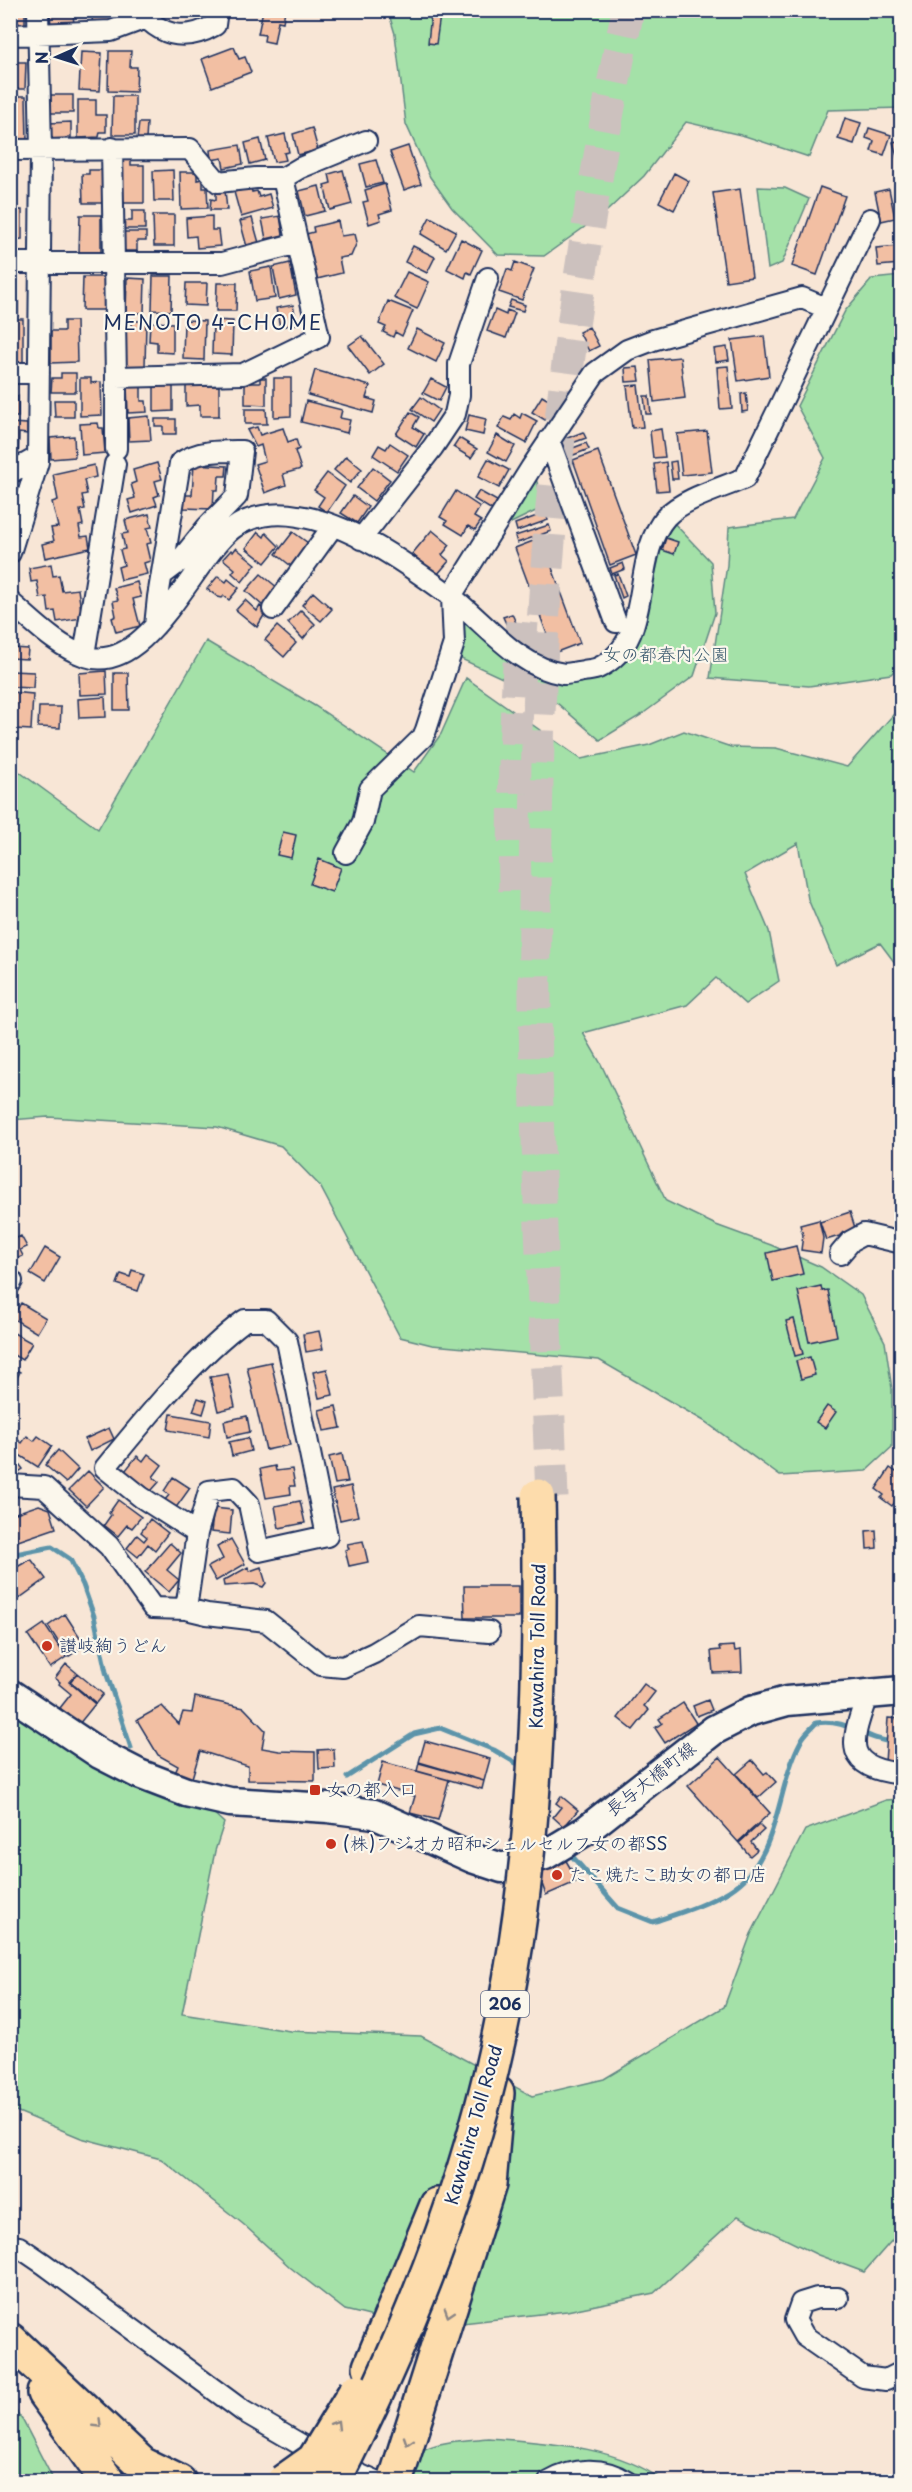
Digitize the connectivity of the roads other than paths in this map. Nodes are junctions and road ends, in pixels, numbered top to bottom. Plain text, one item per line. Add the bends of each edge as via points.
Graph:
1 (38, 10) edge
2 (217, 10) edge
3 (142, 14) edge
4 (10, 35) edge
5 (39, 35) junction
6 (366, 141) dead end
7 (112, 148) junction
8 (10, 150) edge
9 (41, 150) junction
10 (283, 178) junction
11 (870, 219) dead end
12 (298, 243) junction
13 (39, 262) junction
14 (114, 262) junction
15 (10, 263) edge
16 (488, 278) dead end
17 (826, 308) junction
18 (10, 373) edge
19 (39, 373) junction
20 (116, 377) junction
21 (549, 440) junction
22 (38, 457) junction
23 (10, 473) edge
24 (333, 526) junction
25 (361, 539) junction
26 (10, 553) edge
27 (162, 575) junction
28 (451, 597) junction
29 (10, 602) edge
30 (273, 609) dead end
31 (616, 622) dead end
32 (155, 626) junction
33 (84, 656) junction
34 (346, 853) dead end
35 (902, 1243) edge
36 (840, 1254) dead end
37 (10, 1485) edge
38 (545, 1497) tunnel mouth
39 (197, 1533) junction
40 (186, 1609) junction
41 (489, 1632) dead end
42 (902, 1690) edge
43 (10, 1694) edge
44 (861, 1716) junction
45 (902, 1774) edge
46 (493, 2087) junction
47 (10, 2246) edge
48 (838, 2298) dead end
49 (10, 2340) edge
50 (10, 2351) edge
51 (902, 2372) edge
52 (108, 2481) edge
53 (179, 2481) edge
54 (283, 2481) edge
55 (333, 2481) edge
56 (348, 2481) edge
57 (376, 2481) edge
58 (394, 2481) edge
59 (549, 2481) edge
60 (627, 2481) edge

1 - 5 street
2 - 3 street via 215,25 201,33 169,35
3 - 5 street via 111,31
4 - 5 street
5 - 9 street
6 - 10 street
7 - 9 street
7 - 10 street via 190,149 218,182
7 - 14 street
8 - 9 street
9 - 13 street
10 - 12 street
11 - 17 street
12 - 14 street via 222,263
12 - 20 street via 319,337 243,374
13 - 14 street
13 - 15 street
13 - 19 street
14 - 20 street
16 - 25 street via 459,364 455,414
17 - 21 street via 802,298 627,350 594,373
17 - 28 street via 745,478 683,504 667,515 656,532 636,618 622,650 597,668 566,674 542,667 510,648
18 - 19 street
19 - 22 street
20 - 33 street via 115,457
21 - 28 street
21 - 31 street
22 - 23 street
22 - 26 street
24 - 25 street
24 - 30 street
24 - 32 street via 315,518 282,513 256,517 233,528
25 - 28 street
27 - 27 street via 180,462 191,455 242,451 237,496 178,563
27 - 32 street
28 - 34 street via 454,643 426,730 370,789 363,822
29 - 33 street via 61,645
32 - 33 street via 147,636 112,658
35 - 36 street via 864,1234
37 - 40 street via 44,1487 109,1546 153,1608
38 - 46 highway, Kawahira Toll Road / 206, bridge via 534,1789 518,1931
39 - 39 street via 105,1468 224,1336 245,1320 266,1320 287,1341 327,1536 259,1551 249,1504 234,1488 209,1491
39 - 40 street
40 - 41 street via 266,1621 321,1665 343,1667 419,1626
42 - 44 main road, 長与大橋町線
43 - 44 main road, 長与大橋町線 via 100,1754 186,1792 230,1802 374,1814 502,1868 545,1855 585,1832 714,1730 751,1711 787,1701
44 - 45 street via 855,1752 879,1772
54 -> 46 highway, bridge via 314,2460 370,2367
46 - 55 highway, Kawahira Toll Road / 206, bridge via 436,2254 399,2346
46 - 56 highway, Kawahira Toll Road / 206 via 446,2258 410,2350
46 -> 58 highway via 489,2184
47 - 57 street via 19,2247 44,2264 243,2411 329,2461
48 - 51 street via 801,2303 795,2320 804,2336 863,2377 886,2380
49 -> 53 highway via 142,2464
50 - 52 highway
59 - 60 street via 588,2469

